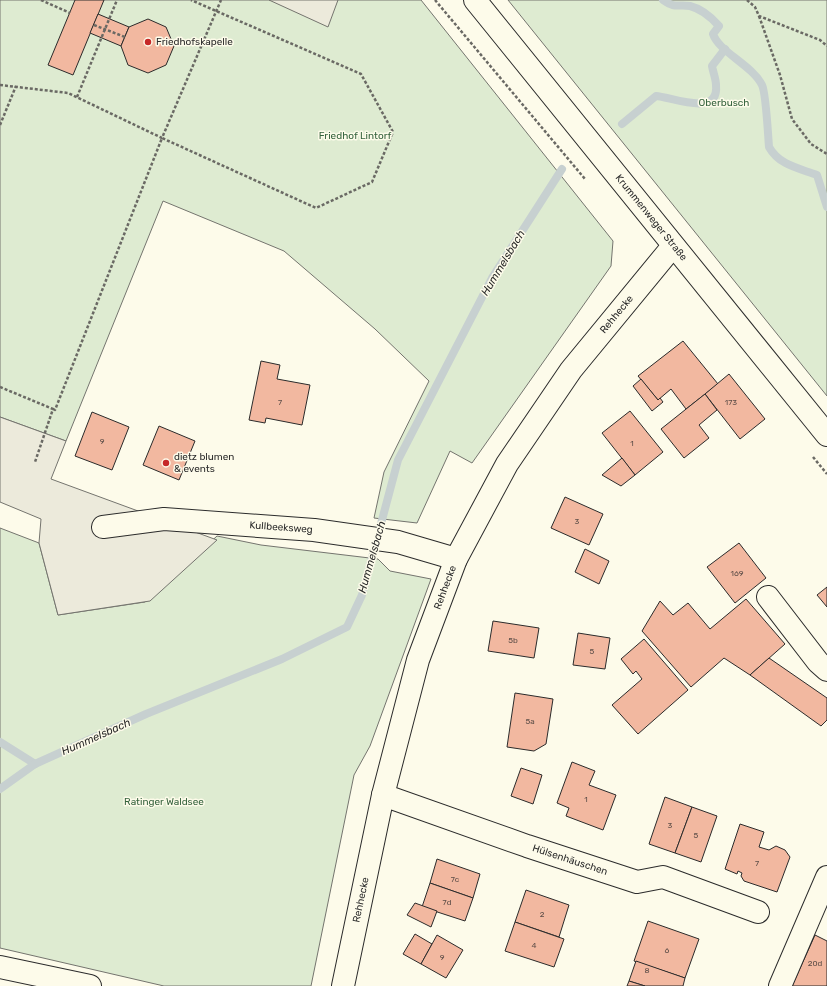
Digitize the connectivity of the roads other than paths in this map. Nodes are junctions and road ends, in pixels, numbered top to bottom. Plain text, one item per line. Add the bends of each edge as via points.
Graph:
1 (475, 0) edge
2 (673, 246) junction
3 (827, 436) edge
4 (103, 527) dead end
5 (456, 559) junction
6 (768, 597) dead end
7 (827, 670) edge
8 (383, 795) junction
9 (827, 877) edge
10 (758, 912) dead end
11 (0, 967) edge
12 (90, 986) edge
13 (343, 986) edge
14 (780, 986) edge

1 - 2 street, Krummenweger Straße
2 - 3 street, Krummenweger Straße
2 - 5 street, Rehhecke via 571,370 507,464
4 - 5 street, Kullbeeksweg via 164,519 314,530 398,542
5 - 8 street, Rehhecke via 418,660
6 - 7 street
8 - 10 street, Hülsenhäuschen via 637,882 663,877
8 - 13 street, Rehhecke
9 - 14 street
11 - 12 street

